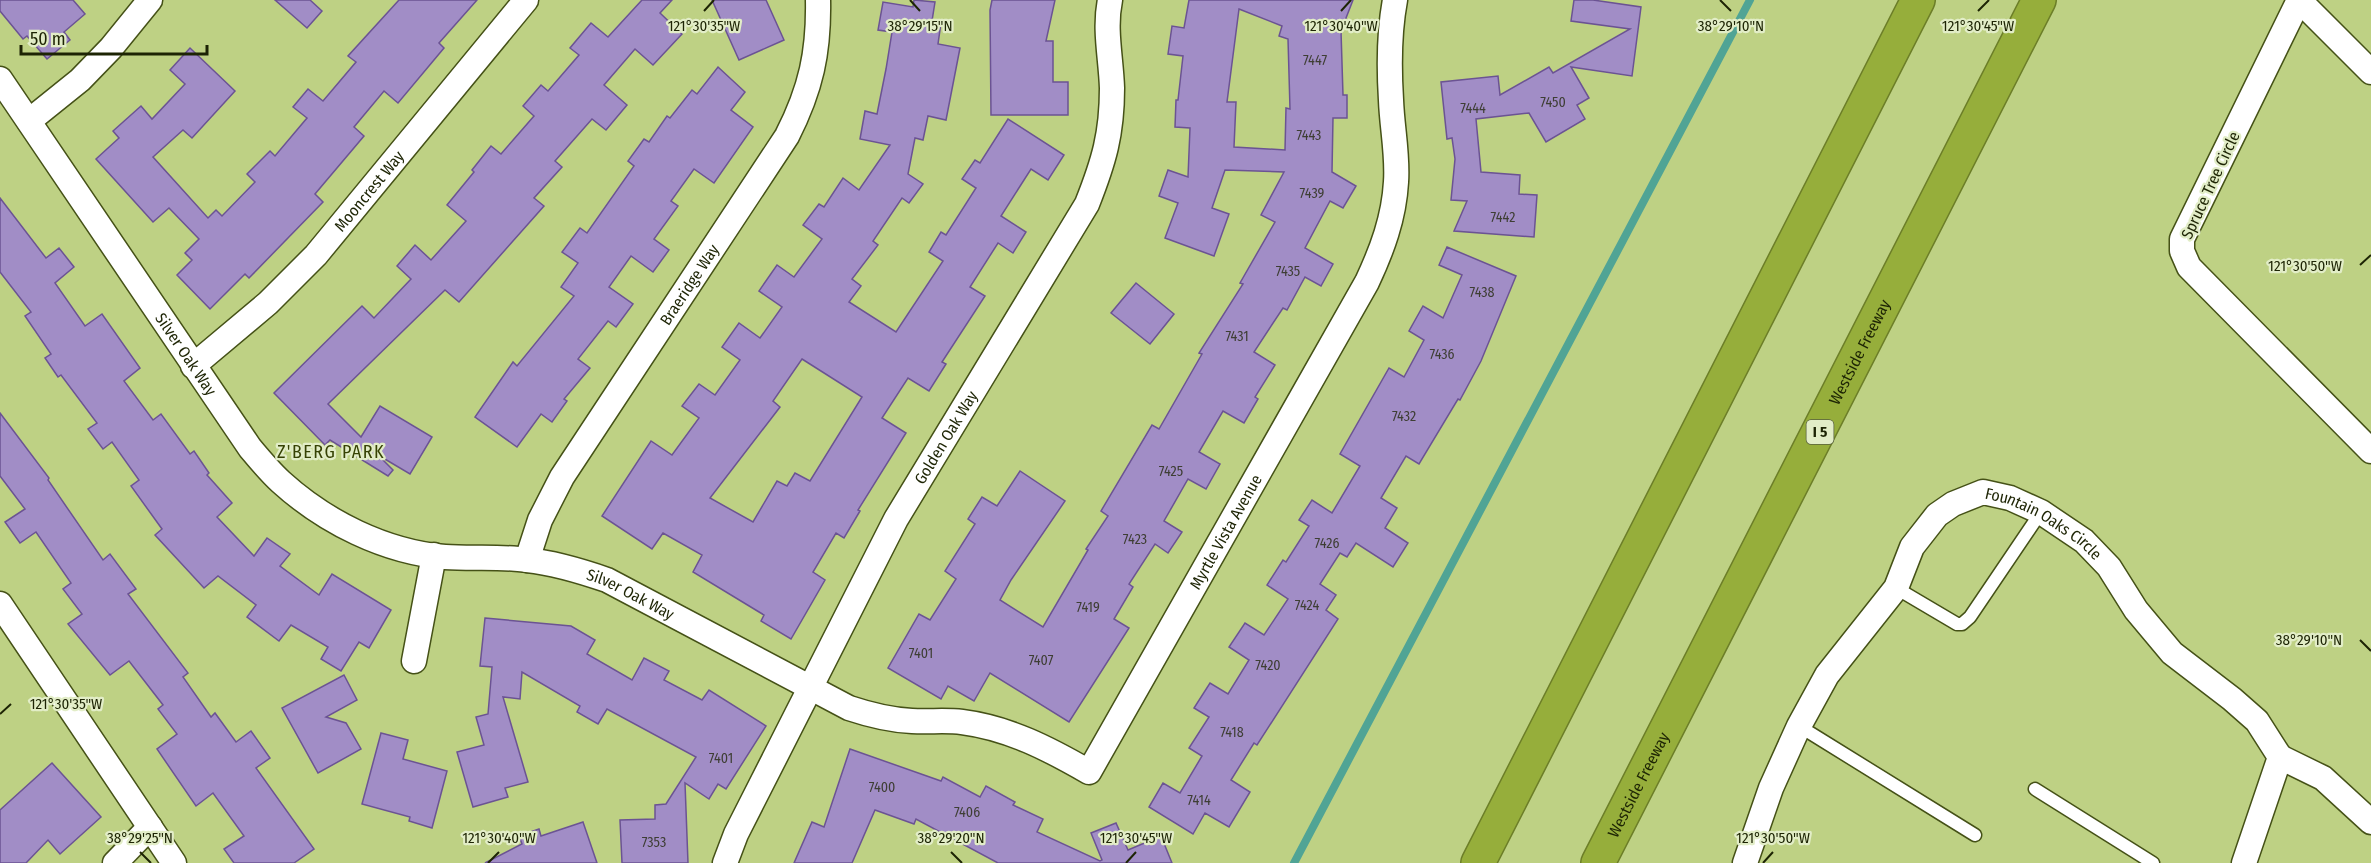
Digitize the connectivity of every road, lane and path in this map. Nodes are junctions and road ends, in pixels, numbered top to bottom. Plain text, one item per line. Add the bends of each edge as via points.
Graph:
1 (150, 0) edge
2 (526, 0) edge
3 (818, 0) edge
4 (1110, 0) edge
5 (1395, 0) edge
6 (1918, 0) edge
7 (2039, 0) edge
8 (2299, 0) edge
9 (2371, 72) edge
10 (0, 79) edge
11 (29, 122) junction
12 (194, 366) junction
13 (2371, 451) edge
14 (2041, 512) junction
15 (434, 555) junction
16 (527, 560) junction
17 (1896, 588) junction
18 (0, 604) edge
19 (414, 660) dead end
20 (809, 688) junction
21 (1799, 726) junction
22 (2280, 757) junction
23 (2035, 789) dead end
24 (2371, 822) edge
25 (150, 828) junction
26 (1975, 835) dead end
27 (115, 863) edge
28 (174, 863) edge
29 (725, 863) edge
30 (1478, 863) edge
31 (1598, 863) edge
32 (1746, 863) edge
33 (2153, 863) edge
34 (2244, 863) edge

1 - 11 street via 80,80
2 - 12 street, Mooncrest Way via 316,255 268,303
3 - 16 street, Braeridge Way via 819,34 813,73 787,136 562,477 540,520
4 - 20 street, Golden Oak Way via 1107,46 1111,124 1104,161 1088,204 902,509
5 - 20 street, Myrtle Vista Avenue via 1390,60 1396,184 1381,254 1089,772 1038,744 1002,730 962,722 877,717
6 - 30 highway
7 - 31 highway, Westside Freeway / I 5
8 - 9 street
8 - 13 street, Spruce Tree Circle via 2182,239 2182,251 2189,267
10 - 11 street, Silver Oak Way
11 - 12 street, Silver Oak Way
12 - 15 street, Silver Oak Way via 250,448 280,482 350,529 392,546
14 - 17 street, Fountain Oaks Circle via 2010,498 1983,492 1953,504 1937,515 1912,548
14 - 17 lane via 1962,624
14 - 22 street, Fountain Oaks Circle via 2084,541 2109,567 2136,610 2172,652 2257,722
15 - 16 street, Silver Oak Way
15 - 19 street
16 - 20 street, Silver Oak Way via 607,580
17 - 21 street, Fountain Oaks Circle via 1827,675
18 - 25 street
20 - 29 street, Golden Oak Way
21 - 26 lane
21 - 32 street, Fountain Oaks Circle via 1771,788
22 - 24 street via 2324,778
22 - 34 street
23 - 33 lane
25 - 27 street
25 - 28 street

